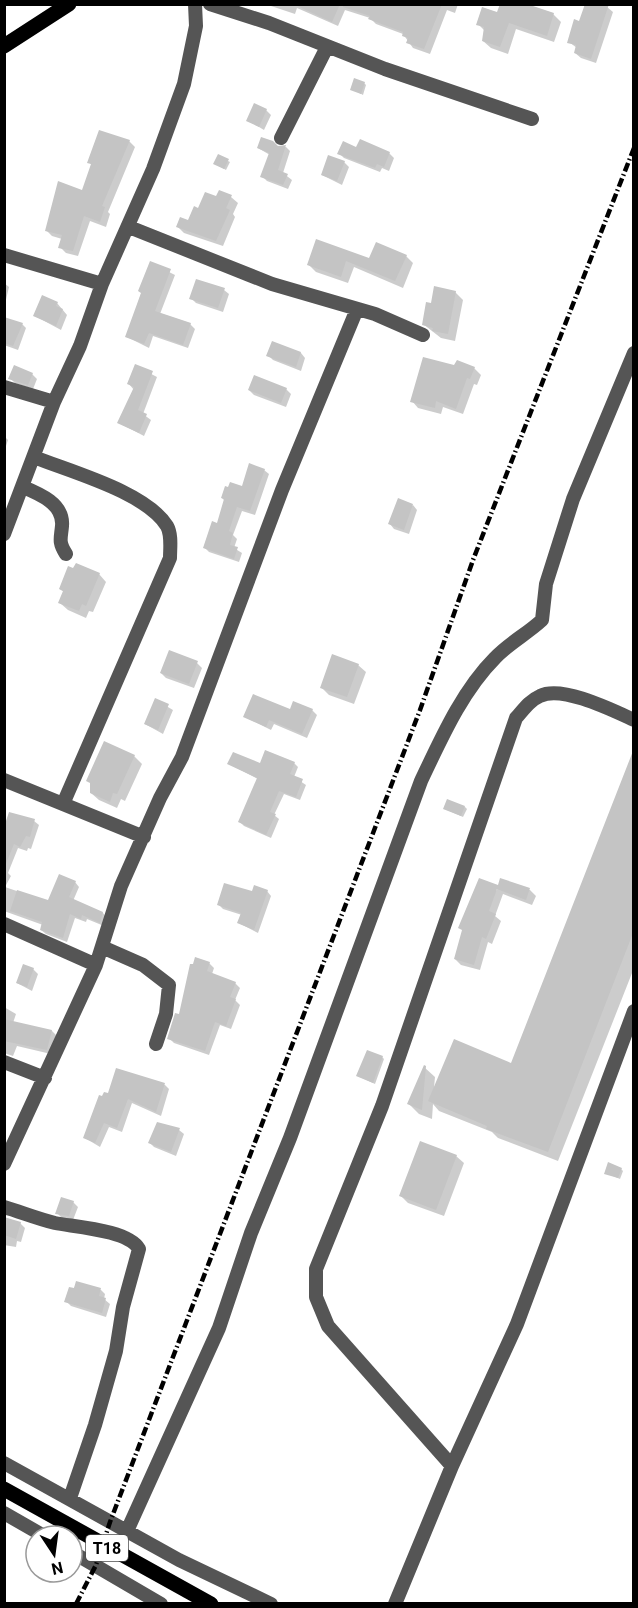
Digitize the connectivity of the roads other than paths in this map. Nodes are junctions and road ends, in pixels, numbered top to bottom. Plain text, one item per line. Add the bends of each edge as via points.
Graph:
1 (69, 4) edge
2 (195, 4) edge
3 (210, 4) edge
4 (4, 46) edge
5 (327, 47) junction
6 (532, 119) dead end
7 (281, 138) dead end
8 (129, 227) junction
9 (4, 255) edge
10 (102, 284) junction
11 (357, 309) junction
12 (423, 335) dead end
13 (633, 353) edge
14 (4, 387) edge
15 (54, 402) junction
16 (34, 457) junction
17 (23, 487) junction
18 (10, 503) edge
19 (4, 534) edge
20 (66, 554) dead end
21 (633, 720) edge
22 (4, 780) edge
23 (63, 804) junction
24 (144, 837) junction
25 (4, 924) edge
26 (102, 947) junction
27 (96, 965) junction
28 (633, 1011) edge
29 (156, 1044) dead end
30 (4, 1062) edge
31 (45, 1078) junction
32 (4, 1164) edge
33 (4, 1207) edge
34 (4, 1463) edge
35 (452, 1466) junction
36 (31, 1476) junction
37 (4, 1489) edge
38 (24, 1498) junction
39 (70, 1498) junction
40 (4, 1514) edge
41 (24, 1525) edge
42 (127, 1531) junction
43 (84, 1559) edge
44 (161, 1604) edge
45 (211, 1604) edge
46 (271, 1604) edge
47 (394, 1604) edge

1 - 4 main road
2 - 8 street via 196,26 184,84
3 - 5 street
5 - 6 street
5 - 7 street
8 - 10 street
8 - 11 street via 279,287
9 - 10 street
10 - 15 street
11 - 12 street
11 - 24 street via 282,490 182,757
13 - 42 street via 569,510 546,584 542,620 510,643 478,678 421,781 219,1328
14 - 15 street
15 - 16 street
16 - 17 street
16 - 23 street via 124,493 153,509 168,528 171,542 170,558
17 - 18 street
17 - 20 street via 58,508 62,522 59,541
18 - 19 street
21 - 35 street via 570,695 555,693 542,694 529,702 516,718 382,1106 316,1269 315,1297 328,1326
22 - 23 street
23 - 24 street
24 - 26 street via 122,886
25 - 27 street
26 - 27 street
26 - 29 street via 143,966 170,985
27 - 31 street
28 - 35 street via 517,1324
30 - 31 street
31 - 32 street
33 - 39 street via 54,1223 110,1233 133,1242 139,1249 96,1425
34 - 36 street
35 - 47 street
36 - 38 street
36 - 39 street
37 - 38 main road, T18
38 - 45 main road, T18
39 - 42 street
40 - 41 street
42 - 46 street
43 - 44 street

